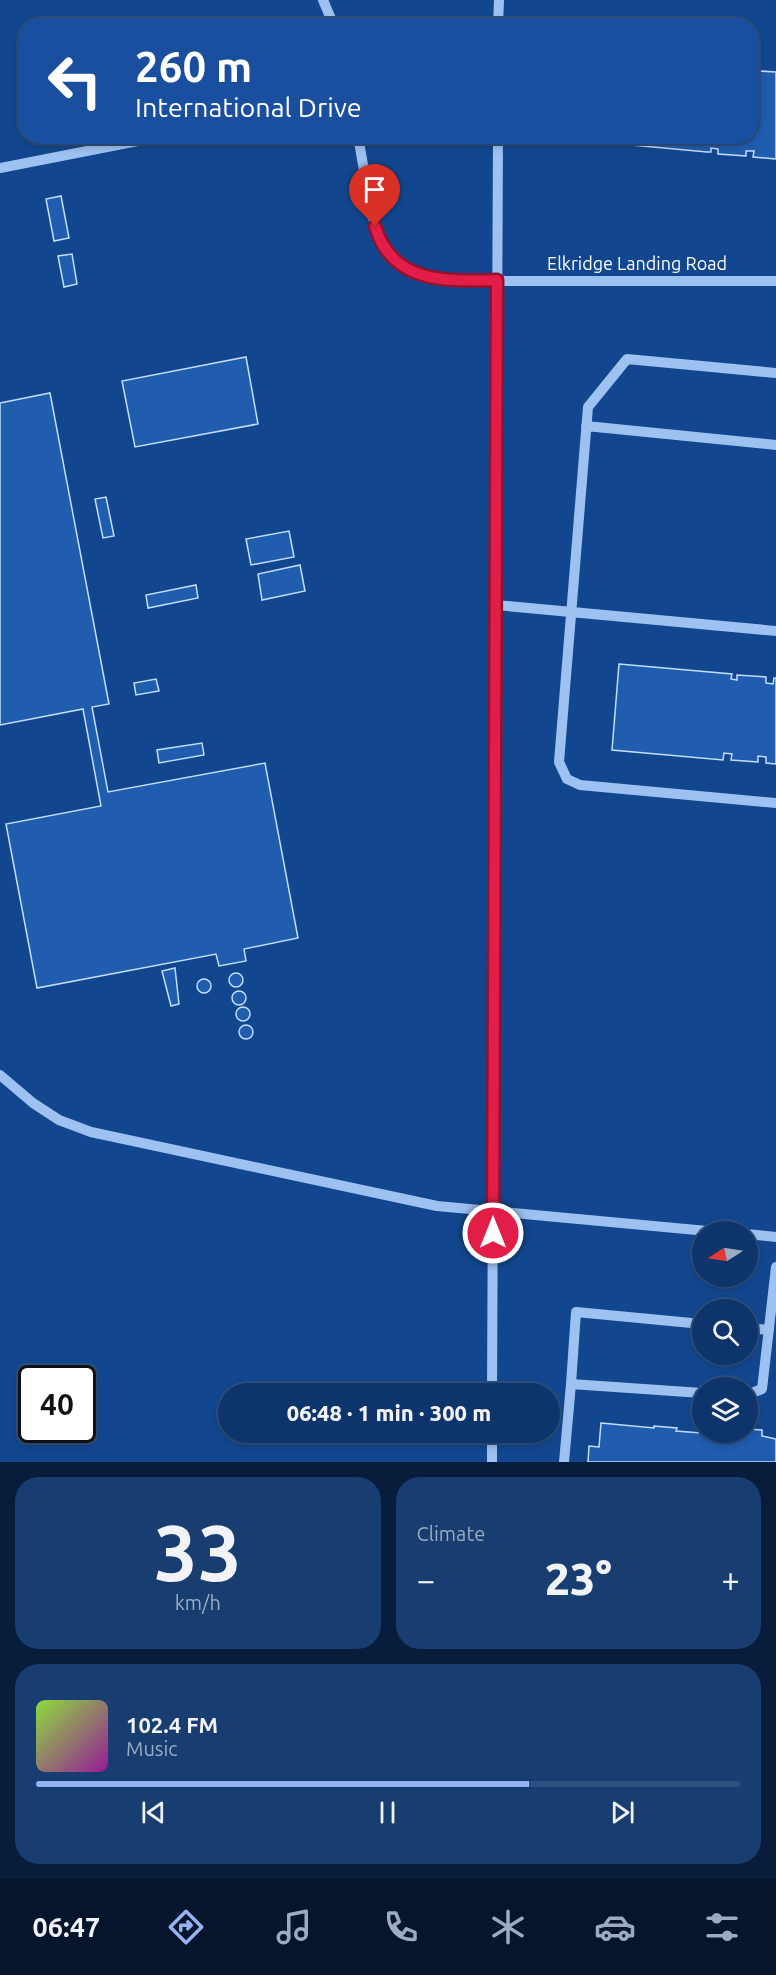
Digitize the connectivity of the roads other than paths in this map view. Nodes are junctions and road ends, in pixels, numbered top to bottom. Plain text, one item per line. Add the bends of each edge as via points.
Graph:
1 (323, 0) edge
2 (499, 0) edge
3 (330, 18) edge
4 (498, 18) edge
5 (122, 144) edge
6 (359, 144) edge
7 (498, 144) edge
8 (0, 168) edge
9 (497, 280) junction
10 (776, 281) edge
11 (776, 373) edge
12 (586, 426) junction
13 (776, 445) edge
14 (496, 605) junction
15 (571, 612) junction
16 (776, 631) edge
17 (776, 803) edge
18 (0, 1075) edge
19 (493, 1210) junction
20 (692, 1229) edge
21 (758, 1235) edge
22 (776, 1237) edge
23 (776, 1266) edge
24 (775, 1285) edge
25 (692, 1323) edge
26 (758, 1329) edge
27 (769, 1330) junction
28 (492, 1383) edge
29 (571, 1384) junction
30 (692, 1391) edge
31 (758, 1391) edge
32 (492, 1443) edge
33 (492, 1462) edge
34 (564, 1462) edge

1 - 3 street
2 - 4 street
5 - 8 street
6 - 9 street, Elkridge Landing Road via 380,242 396,261 417,274 454,281
7 - 9 street
9 - 10 street, Elkridge Landing Road
9 - 14 street
11 - 12 street via 627,359 588,407
12 - 13 street
12 - 15 street
14 - 15 street
14 - 19 street
15 - 16 street
15 - 17 street via 559,762 567,779 580,785
18 - 19 street via 59,1120 91,1132 437,1206
19 - 20 street
19 - 28 street
21 - 22 street
23 - 24 street
24 - 27 street
25 - 29 street via 576,1312
26 - 27 street
27 - 31 street via 762,1389
29 - 30 street
29 - 34 street
32 - 33 street

